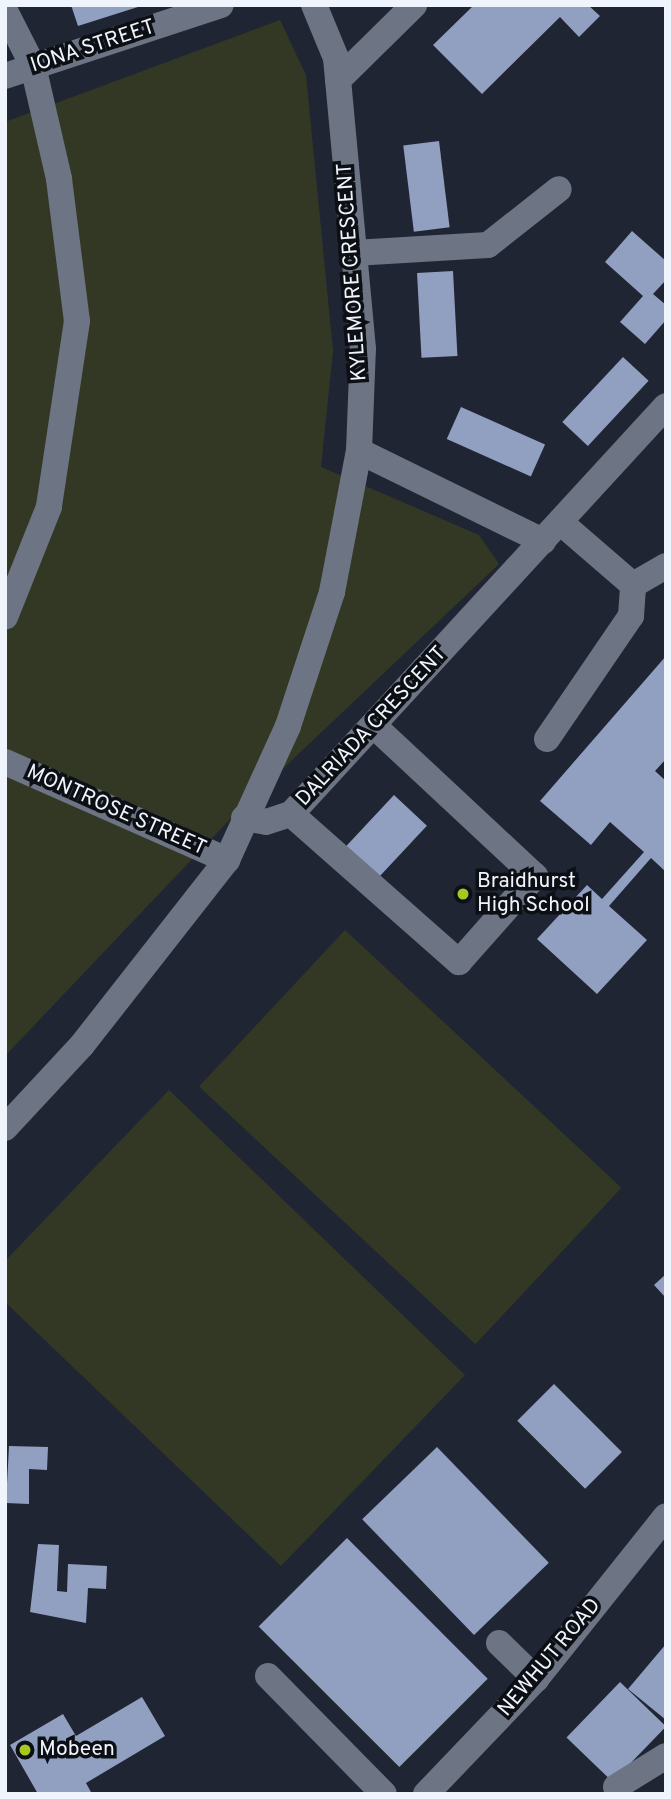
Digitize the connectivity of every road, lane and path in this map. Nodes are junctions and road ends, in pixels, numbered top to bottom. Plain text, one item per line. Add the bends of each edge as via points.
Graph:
1 (221, 5) edge
2 (314, 5) edge
3 (414, 5) edge
4 (5, 11) edge
5 (33, 66) junction
6 (5, 76) edge
7 (338, 80) junction
8 (559, 189) dead end
9 (354, 253) junction
10 (666, 406) edge
11 (359, 451) junction
12 (551, 531) junction
13 (666, 566) edge
14 (633, 585) junction
15 (5, 617) edge
16 (374, 726) junction
17 (547, 739) dead end
18 (5, 762) edge
19 (291, 814) junction
20 (244, 818) junction
21 (227, 860) junction
22 (5, 1128) edge
23 (666, 1516) edge
24 (499, 1643) dead end
25 (268, 1676) dead end
26 (536, 1679) junction
27 (663, 1762) edge
28 (616, 1787) dead end
29 (384, 1794) edge
30 (426, 1794) edge

1 - 5 street, IONA STREET
2 - 7 street, KYLEMORE CRESCENT via 336,58
3 - 7 street
4 - 5 street
5 - 6 street, IONA STREET
5 - 15 street via 60,179 77,321 49,507
7 - 9 street, KYLEMORE CRESCENT
8 - 9 street via 488,245
9 - 11 street, KYLEMORE CRESCENT via 363,349
10 - 12 street, DALRIADA CRESCENT
11 - 12 street
11 - 20 street, KYLEMORE CRESCENT via 332,592 289,726
12 - 14 street
12 - 16 street, DALRIADA CRESCENT
13 - 14 street
14 - 17 street via 632,616
16 - 19 street, DALRIADA CRESCENT
16 - 19 street via 535,876 459,962
18 - 21 street, MONTROSE STREET
19 - 20 street, DALRIADA CRESCENT via 266,822
20 - 21 street
21 - 22 street via 82,1045
23 - 26 street, NEWHUT ROAD
24 - 26 street
25 - 29 street
26 - 30 street, NEWHUT ROAD
27 - 28 street

